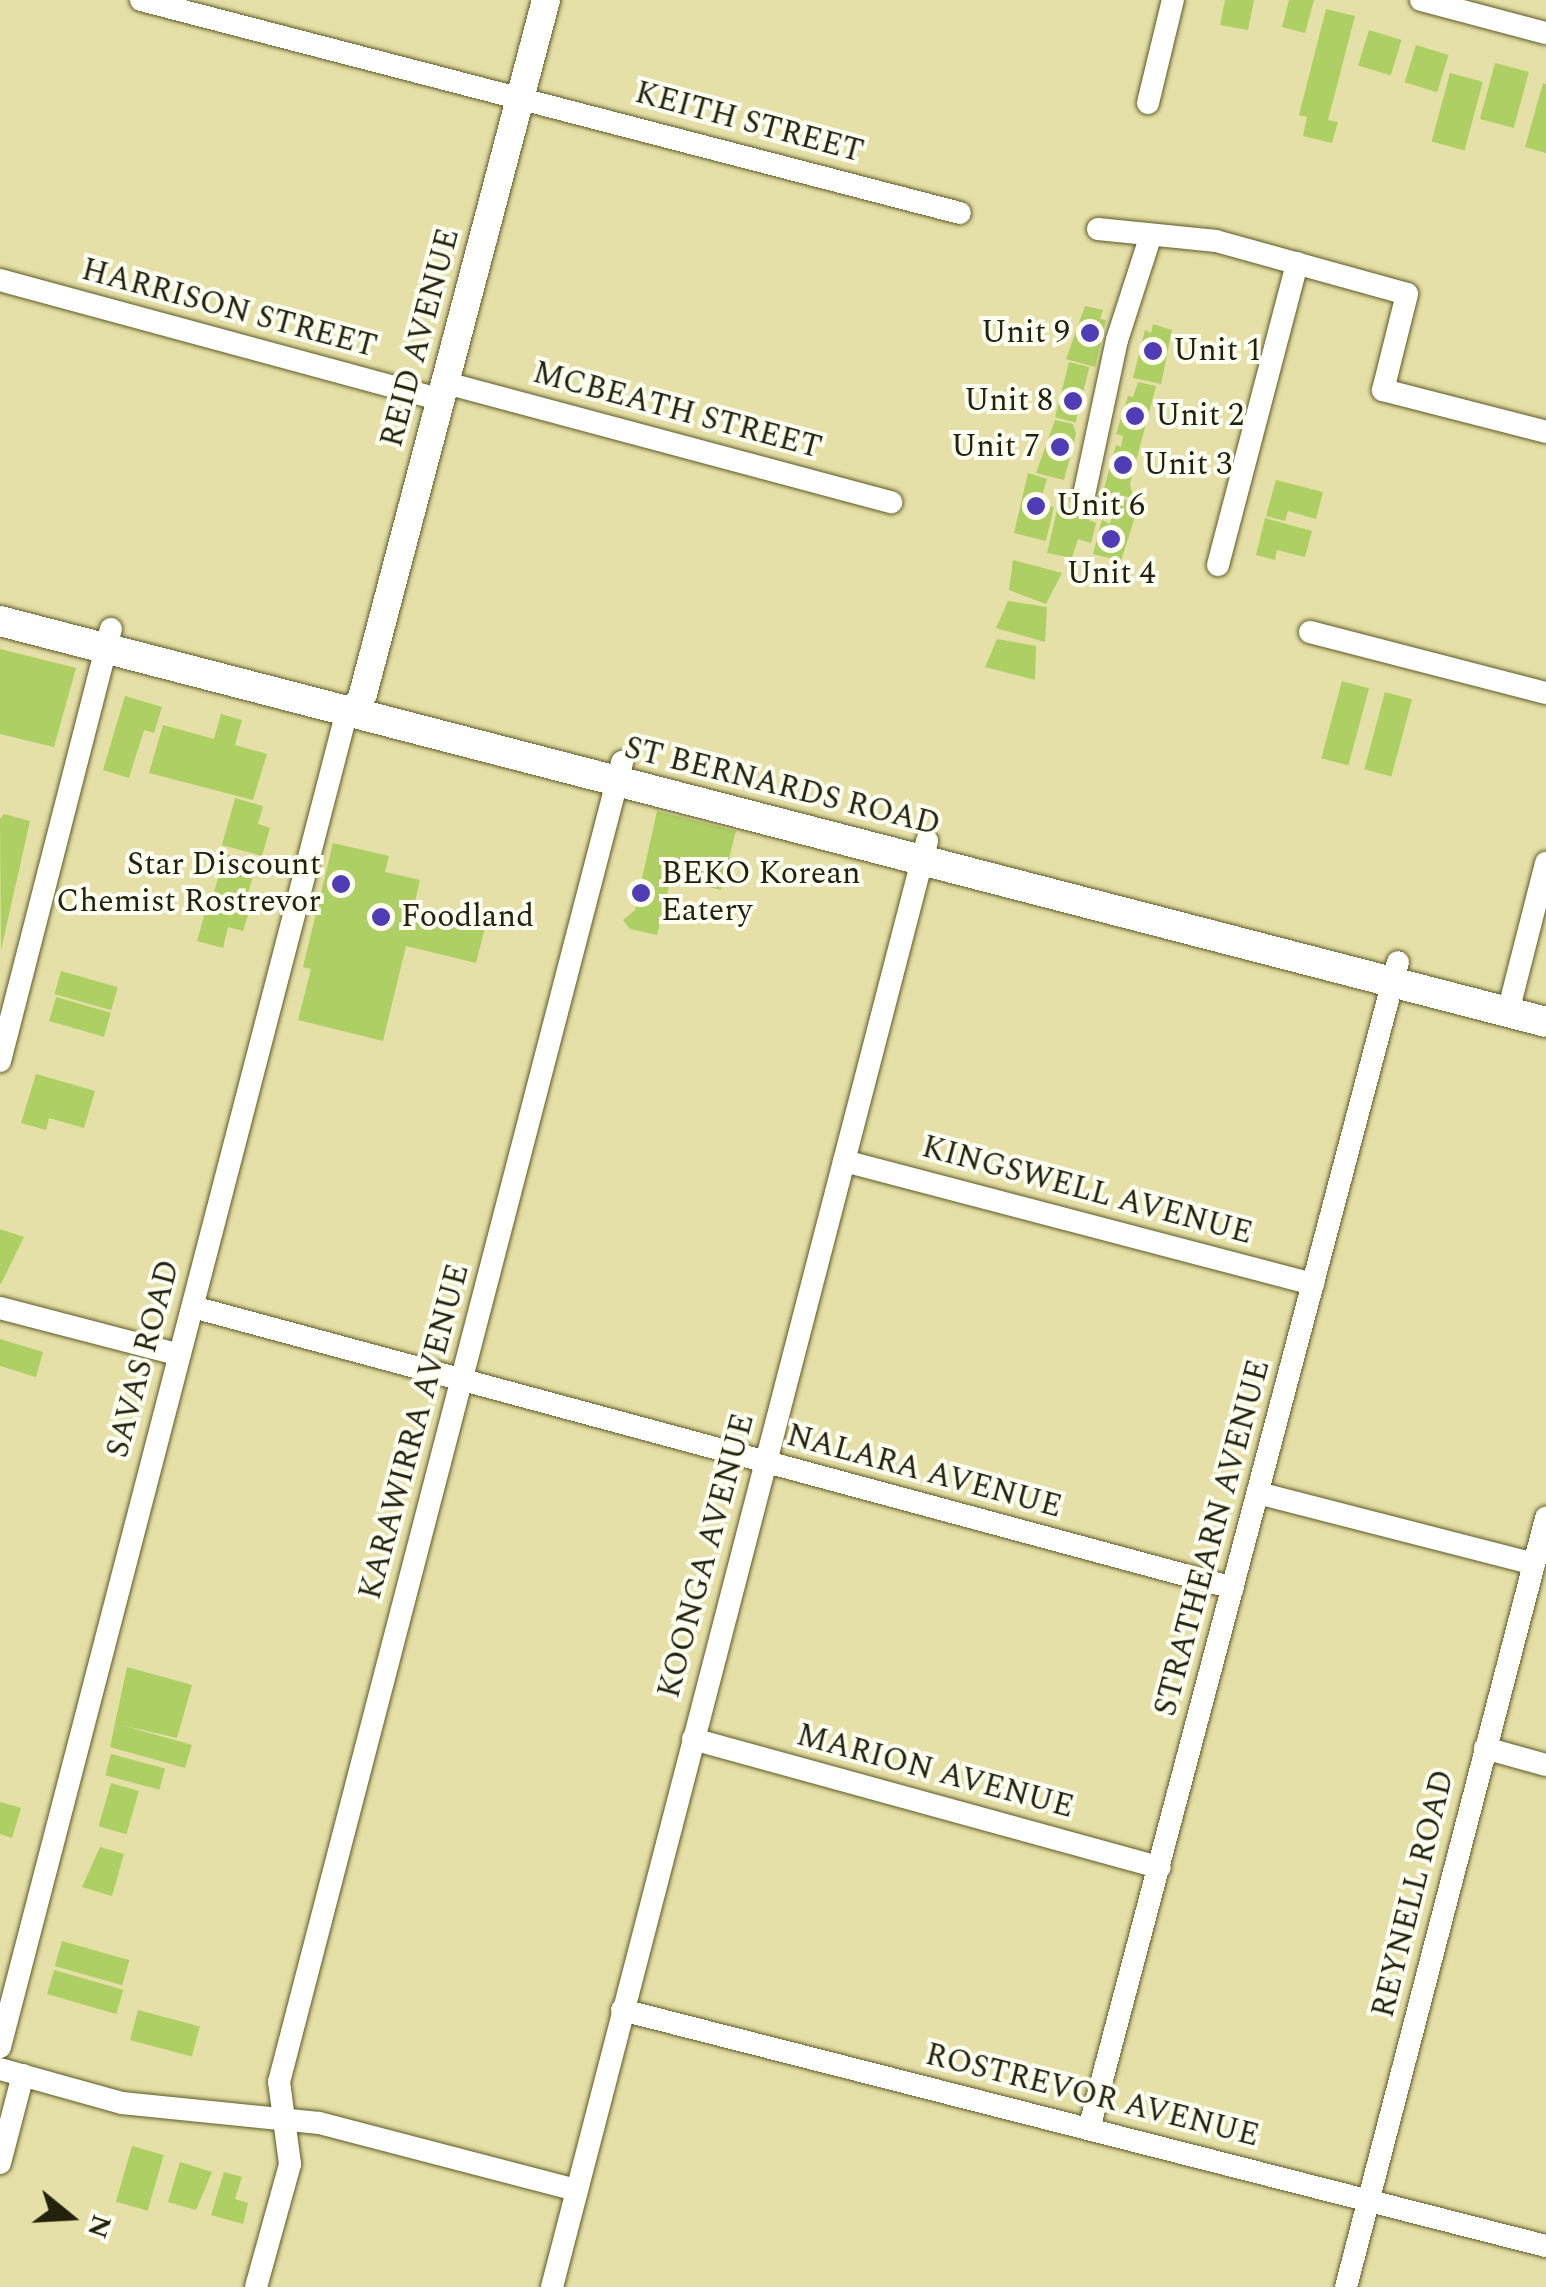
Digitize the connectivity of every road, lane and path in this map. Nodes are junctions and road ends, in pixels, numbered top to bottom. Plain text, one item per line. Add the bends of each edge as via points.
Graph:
1 (142, 0) edge
2 (546, 0) edge
3 (1173, 0) edge
4 (1421, 0) edge
5 (1546, 33) edge
6 (521, 96) junction
7 (1148, 102) dead end
8 (960, 212) dead end
9 (1098, 230) dead end
10 (1151, 235) junction
11 (1297, 263) junction
12 (0, 280) edge
13 (444, 392) junction
14 (1546, 432) edge
15 (1084, 495) dead end
16 (892, 502) dead end
17 (1218, 566) dead end
18 (0, 600) edge
19 (0, 621) edge
20 (1310, 632) dead end
21 (109, 639) junction
22 (1546, 693) edge
23 (355, 702) junction
24 (620, 772) junction
25 (924, 850) junction
26 (1546, 863) edge
27 (1395, 972) junction
28 (1546, 1001) edge
29 (1511, 1002) junction
30 (1546, 1022) edge
31 (0, 1061) edge
32 (844, 1161) junction
33 (1313, 1284) junction
34 (0, 1308) edge
35 (192, 1308) junction
36 (177, 1354) junction
37 (461, 1382) junction
38 (765, 1463) junction
39 (1258, 1493) junction
40 (1546, 1518) edge
41 (1534, 1564) junction
42 (1233, 1588) junction
43 (693, 1739) junction
44 (1485, 1748) junction
45 (1546, 1765) edge
46 (1160, 1868) junction
47 (622, 2010) junction
48 (0, 2047) edge
49 (11, 2072) edge
50 (282, 2120) junction
51 (1089, 2129) junction
52 (0, 2163) edge
53 (576, 2190) junction
54 (1370, 2199) junction
55 (1546, 2246) edge
56 (256, 2287) edge
57 (552, 2287) edge
58 (1346, 2287) edge

1 - 6 street, KEITH STREET
2 - 6 street, REID AVENUE
3 - 7 street
4 - 5 street
6 - 8 street, KEITH STREET
6 - 13 street, REID AVENUE
9 - 10 street
10 - 11 street via 1216,241
10 - 15 street via 1118,340
11 - 14 street via 1407,294 1384,390
11 - 17 street
12 - 13 street, HARRISON STREET
13 - 16 street, MCBEATH STREET
13 - 23 street, REID AVENUE
18 - 21 main road, ST BERNARDS ROAD
19 - 21 main road, ST BERNARDS ROAD
20 - 22 street
21 - 23 main road, ST BERNARDS ROAD
21 - 31 street
23 - 24 main road, ST BERNARDS ROAD
23 - 35 street, SAVAS ROAD
24 - 25 main road, ST BERNARDS ROAD
24 - 37 street, KARAWIRRA AVENUE
25 - 27 main road, ST BERNARDS ROAD
25 - 32 street, KOONGA AVENUE
26 - 29 street
27 - 29 main road, ST BERNARDS ROAD
27 - 33 street, STRATHEARN AVENUE
28 - 29 main road, ST BERNARDS ROAD
29 - 30 main road, ST BERNARDS ROAD
32 - 33 street, KINGSWELL AVENUE
32 - 38 street, KOONGA AVENUE
33 - 39 street, STRATHEARN AVENUE
34 - 36 street
35 - 36 street, SAVAS ROAD
35 - 37 street, NALARA AVENUE
36 - 48 street, SAVAS ROAD
37 - 38 street, NALARA AVENUE
37 - 50 street, KARAWIRRA AVENUE via 280,2082
38 - 42 street, NALARA AVENUE
38 - 43 street, KOONGA AVENUE
39 - 41 street
39 - 42 street, STRATHEARN AVENUE
40 - 41 street, REYNELL ROAD
41 - 44 street, REYNELL ROAD
42 - 46 street, STRATHEARN AVENUE
43 - 46 street, MARION AVENUE
43 - 47 street, KOONGA AVENUE
44 - 45 street
44 - 54 street, REYNELL ROAD
46 - 51 street, STRATHEARN AVENUE
47 - 51 street, ROSTREVOR AVENUE
47 - 53 street, KOONGA AVENUE
49 - 50 street via 122,2102
49 - 52 street
50 - 53 street
50 - 56 street, KARAWIRRA AVENUE via 290,2164
51 - 54 street, ROSTREVOR AVENUE
53 - 57 street, KOONGA AVENUE
54 - 55 street, ROSTREVOR AVENUE
54 - 58 street, REYNELL ROAD

